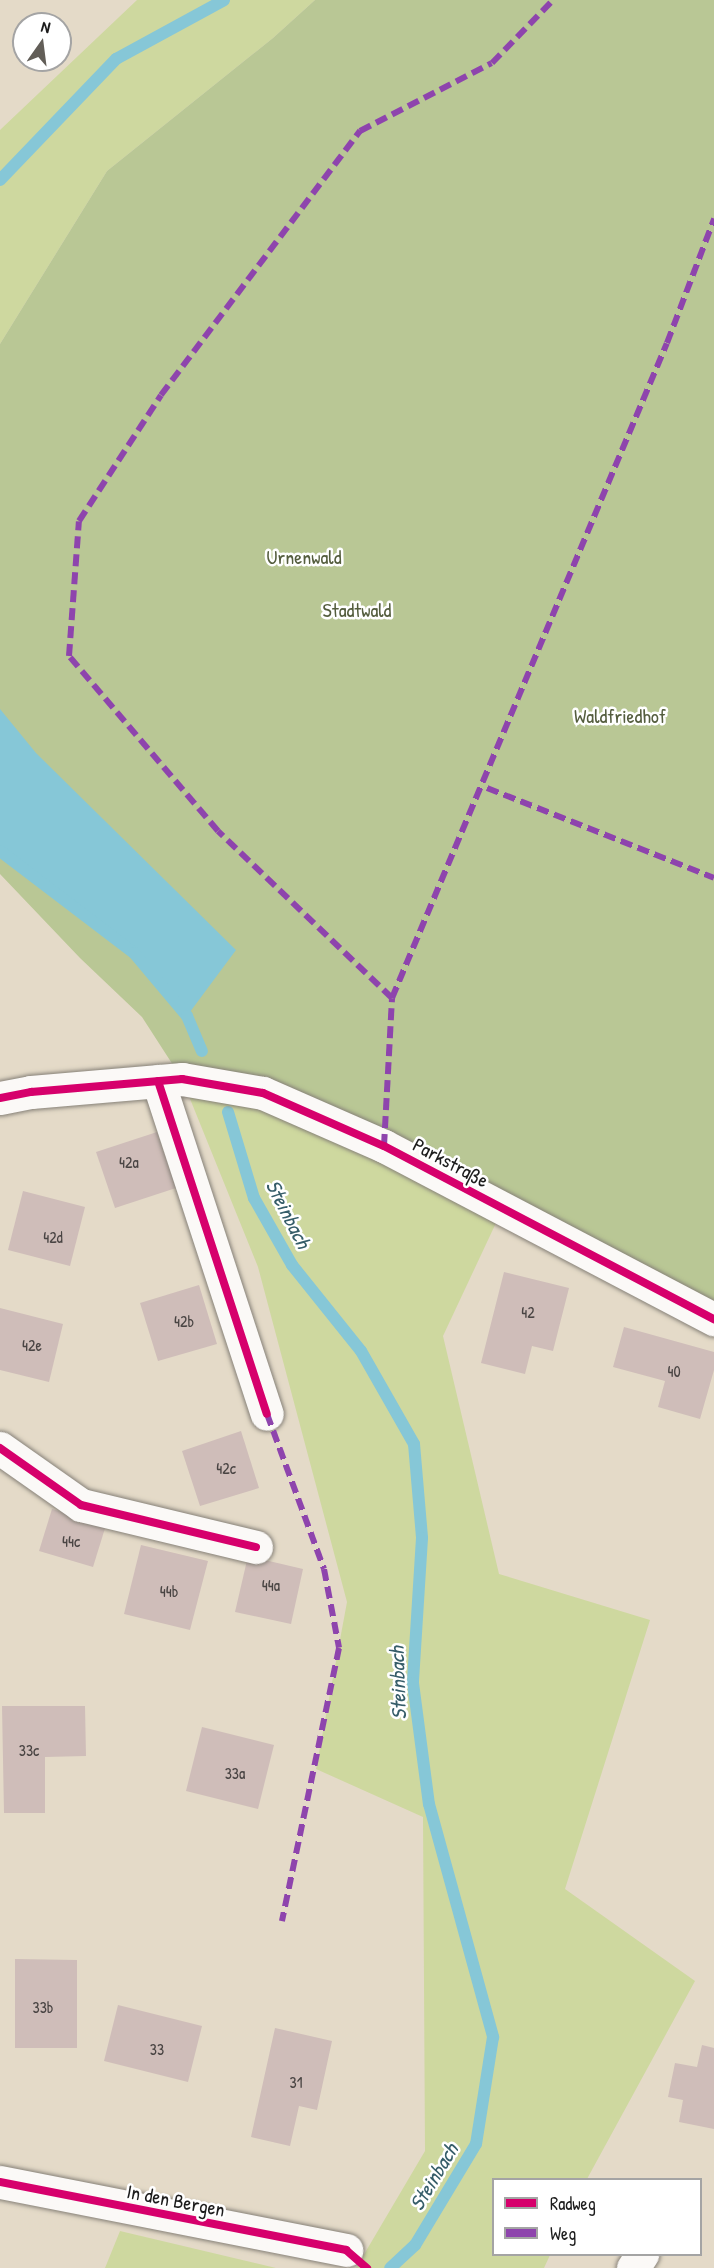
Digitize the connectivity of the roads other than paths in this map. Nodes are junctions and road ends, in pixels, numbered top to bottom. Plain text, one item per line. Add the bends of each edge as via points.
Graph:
1 (158, 1081) junction
2 (0, 1099) edge
3 (714, 1319) edge
4 (267, 1414) dead end
5 (0, 1448) edge
6 (256, 1547) dead end
7 (0, 2182) edge
8 (346, 2250) dead end

1 - 2 street, Parkstraße via 31,1092
1 - 3 street, Parkstraße via 182,1079 263,1093 384,1146
1 - 4 street
5 - 6 street via 81,1504
7 - 8 street, In den Bergen

